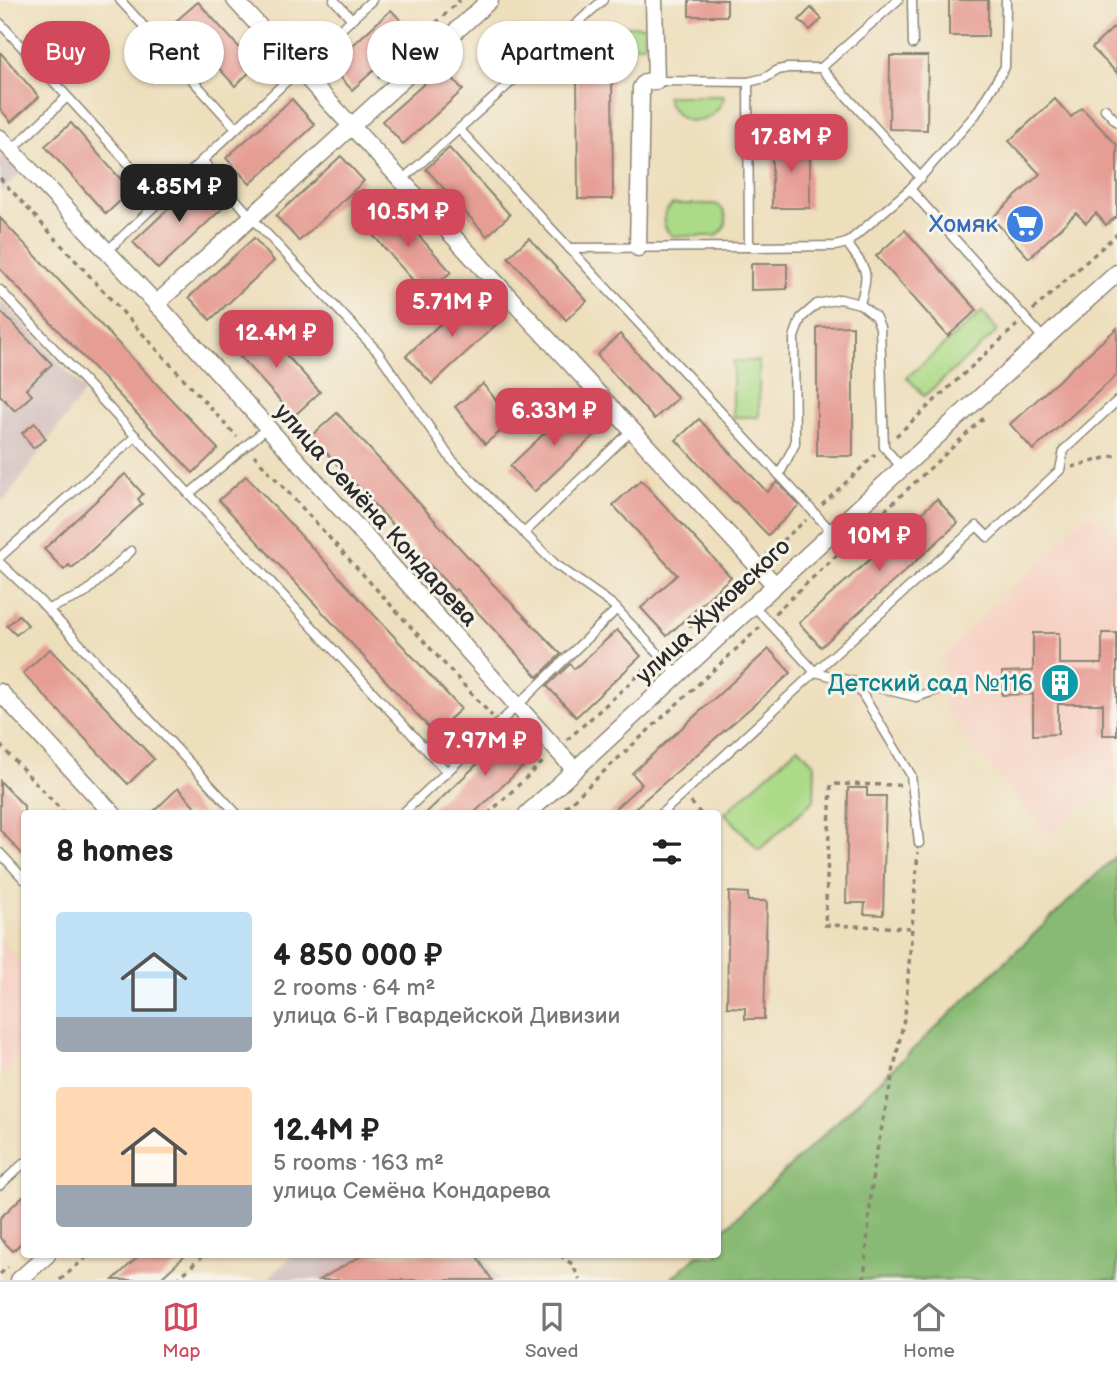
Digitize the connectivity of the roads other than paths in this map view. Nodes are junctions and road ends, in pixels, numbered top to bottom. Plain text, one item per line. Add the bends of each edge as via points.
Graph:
1 (120, 0) edge
2 (235, 0) edge
3 (334, 0) edge
4 (372, 0) edge
5 (490, 0) edge
6 (603, 0) edge
7 (654, 0) edge
8 (898, 0) edge
9 (912, 0) edge
10 (1006, 0) edge
11 (352, 19) joint
12 (254, 21) edge
13 (0, 23) edge
14 (913, 44) dead end
15 (821, 68) junction
16 (656, 81) junction
17 (748, 82) junction
18 (283, 84) edge
19 (313, 84) edge
20 (67, 97) junction
21 (1105, 109) dead end
22 (1117, 122) edge
23 (352, 127) junction
24 (236, 128) junction
25 (459, 129) junction
26 (0, 138) edge
27 (11, 150) junction
28 (202, 160) junction
29 (921, 178) junction
30 (402, 180) junction
31 (910, 190) junction
32 (161, 199) junction
33 (251, 217) junction
34 (847, 243) junction
35 (749, 247) junction
36 (569, 248) junction
37 (638, 248) junction
38 (106, 252) junction
39 (1117, 273) edge
40 (0, 290) edge
41 (156, 304) junction
42 (860, 304) junction
43 (1044, 339) junction
44 (1117, 401) edge
45 (267, 428) junction
46 (632, 430) junction
47 (136, 436) junction
48 (902, 468) junction
49 (779, 475) junction
50 (189, 494) junction
51 (832, 532) junction
52 (524, 533) junction
53 (131, 551) dead end
54 (0, 557) edge
55 (0, 563) edge
56 (775, 584) junction
57 (753, 605) junction
58 (48, 609) junction
59 (617, 609) junction
60 (815, 672) junction
61 (678, 675) junction
62 (855, 681) junction
63 (938, 690) dead end
64 (0, 692) edge
65 (517, 706) junction
66 (575, 770) junction
67 (447, 772) junction
68 (109, 810) edge
69 (233, 810) edge
70 (406, 810) edge
71 (531, 810) edge
72 (665, 810) edge
73 (919, 843) road end
74 (0, 853) edge
75 (21, 876) edge
76 (21, 1166) edge
77 (0, 1185) edge
78 (44, 1258) edge
79 (19, 1280) edge

1 - 24 lane
2 - 12 street
3 - 11 lane
4 - 11 lane
5 - 23 street
6 - 25 lane
7 - 16 street
8 - 15 lane
9 - 14 lane
10 - 29 lane via 1005,67 976,114
13 - 20 lane
15 - 17 lane via 788,68
15 - 29 lane
16 - 17 lane
16 - 37 street via 643,83 641,88
17 - 35 lane
18 - 24 lane
19 - 23 street
20 - 27 lane
20 - 32 lane
21 - 22 lane
23 - 30 street
23 - 33 street
24 - 28 lane
25 - 30 lane
25 - 36 lane
26 - 27 street, улица Семёна Кондарева
27 - 38 street, улица Семёна Кондарева
28 - 32 lane
28 - 33 lane
29 - 31 lane
30 - 46 street
31 - 34 lane
31 - 43 lane
32 - 38 lane
33 - 41 street
33 - 52 lane via 378,352 451,459
34 - 35 lane
34 - 42 lane via 867,275
35 - 37 lane
36 - 37 lane
36 - 49 lane
38 - 41 street, улица Семёна Кондарева
39 - 43 street, улица Жуковского
40 - 47 lane
41 - 45 street, улица Семёна Кондарева
42 - 48 lane via 880,327 884,447
42 - 49 lane via 840,299 817,304 801,318 794,337 795,444
43 - 48 street, улица Жуковского
44 - 60 lane via 1064,450 1060,470 988,537 977,526
45 - 50 lane
45 - 65 street, улица Семёна Кондарева
46 - 52 lane
46 - 56 street
47 - 50 lane
47 - 54 lane
48 - 51 street, улица Жуковского
49 - 51 lane
50 - 67 lane
51 - 56 street, улица Жуковского
52 - 59 lane via 555,564
53 - 58 lane via 84,594
55 - 58 lane
56 - 57 street, улица Жуковского
57 - 60 lane
57 - 61 street, улица Жуковского
58 - 69 lane
59 - 61 lane
59 - 65 lane
60 - 62 lane
60 - 72 lane
61 - 66 street, улица Жуковского
62 - 63 lane via 916,697
62 - 73 lane via 911,775
64 - 68 street
65 - 66 street, улица Семёна Кондарева
65 - 67 lane
66 - 71 street, улица Жуковского
67 - 70 lane
74 - 75 lane
76 - 77 lane
78 - 79 street

